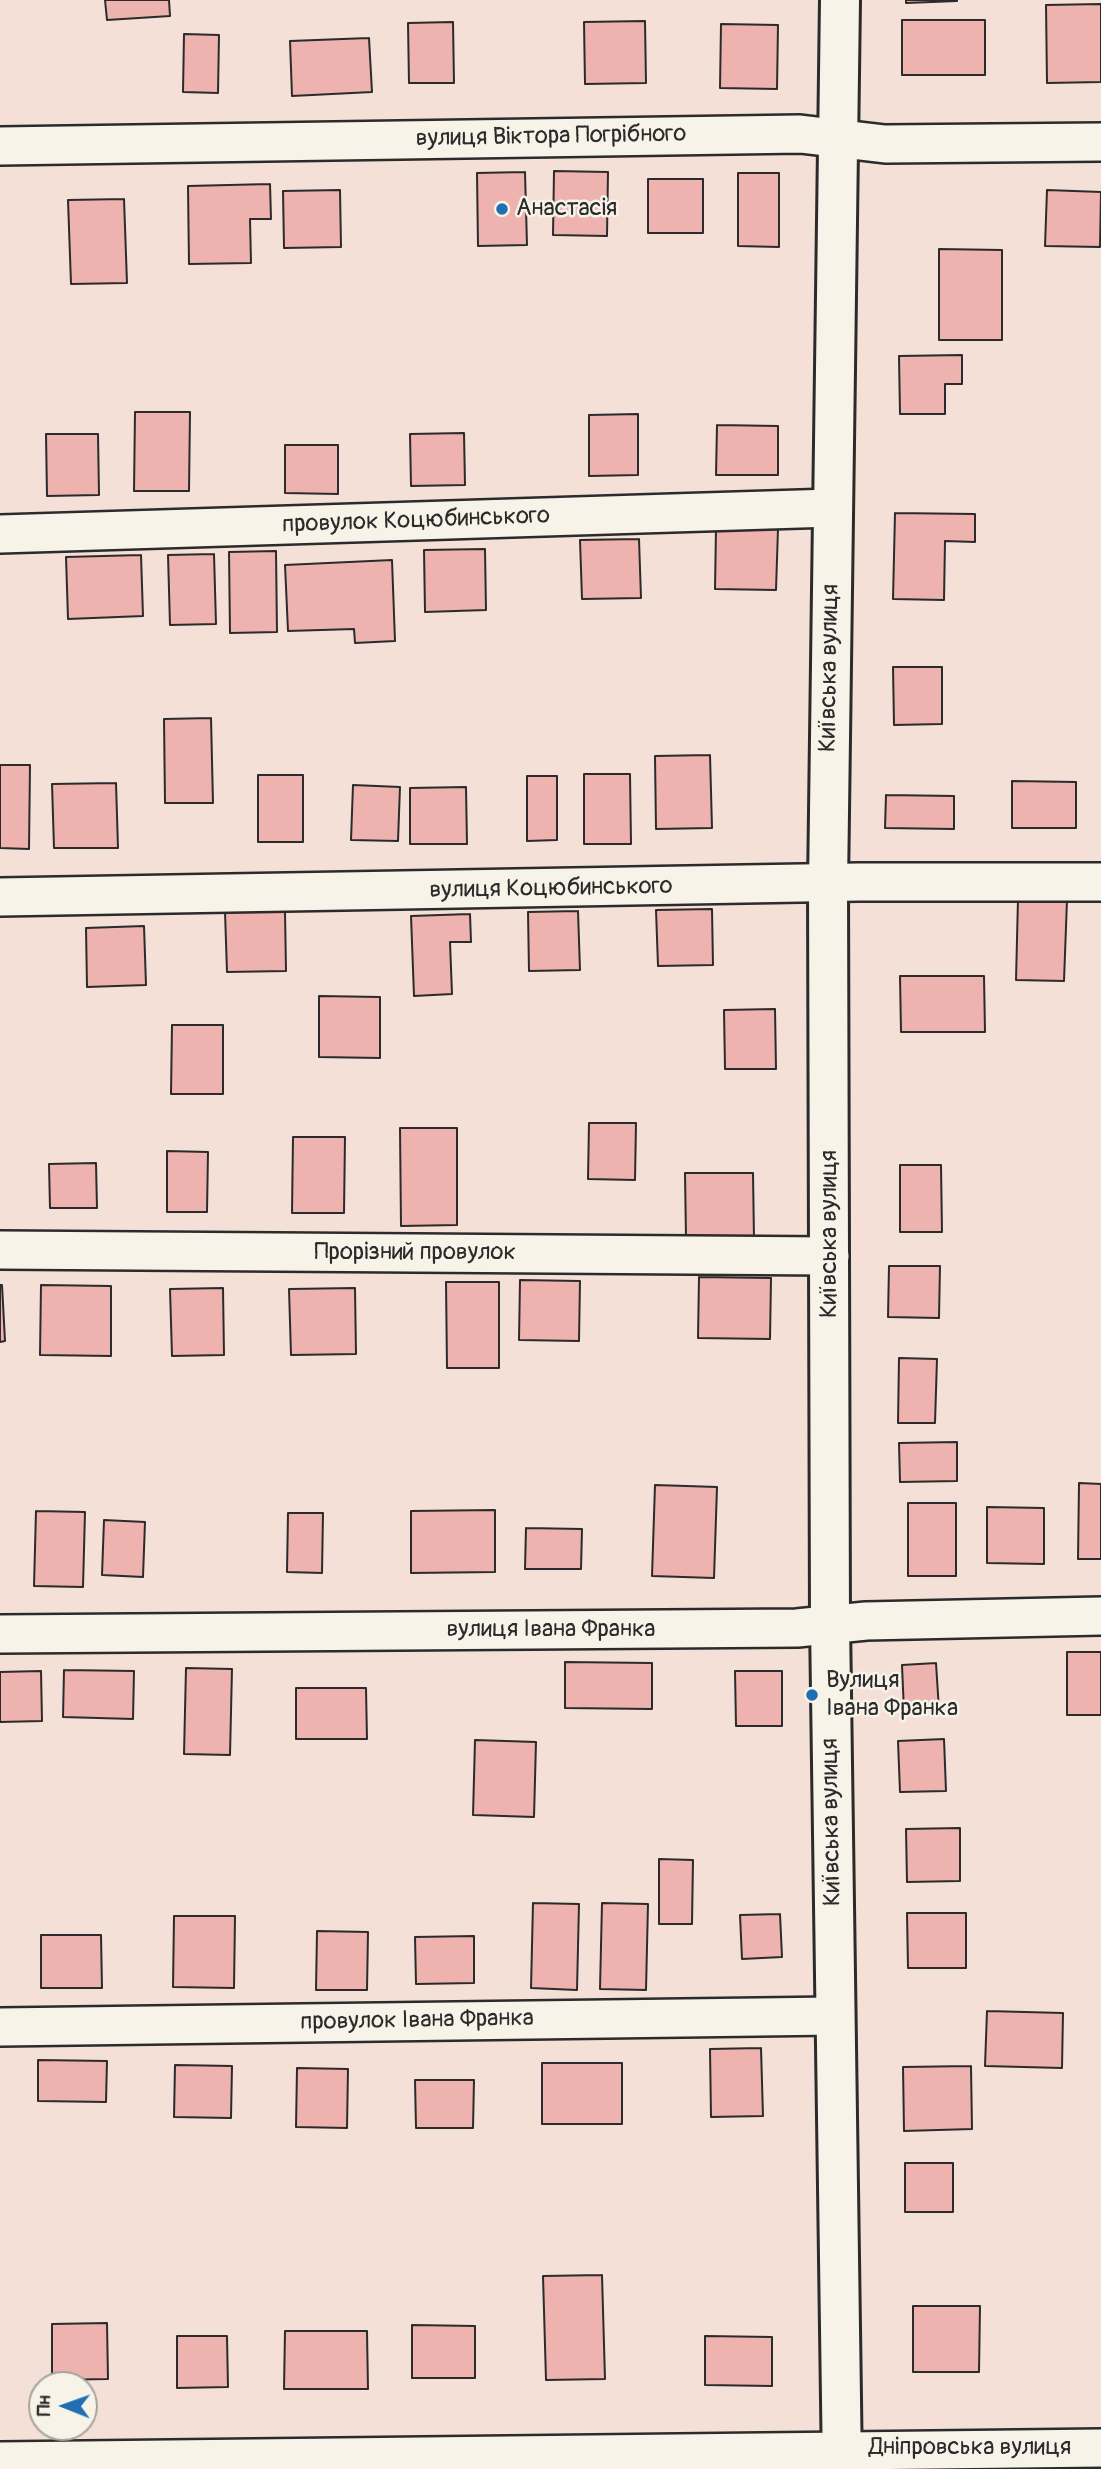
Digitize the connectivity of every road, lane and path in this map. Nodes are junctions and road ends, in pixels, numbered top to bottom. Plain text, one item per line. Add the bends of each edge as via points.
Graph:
1 (840, 0) edge
2 (840, 137) junction
3 (1101, 142) edge
4 (0, 146) edge
5 (832, 508) junction
6 (0, 534) edge
7 (1101, 882) edge
8 (828, 885) junction
9 (0, 897) edge
10 (0, 1250) edge
11 (831, 1256) junction
12 (1101, 1616) edge
13 (830, 1622) junction
14 (0, 1633) edge
15 (834, 2016) junction
16 (0, 2027) edge
17 (1101, 2448) edge
18 (842, 2459) edge
19 (0, 2461) edge

1 - 2 street, Київська вулиця
2 - 3 street, вулиця Віктора Погрібного via 885,144
2 - 4 street, вулиця Віктора Погрібного
2 - 5 street, Київська вулиця
5 - 6 street, провулок Коцюбинського
5 - 8 street, Київська вулиця
7 - 8 street, вулиця Коцюбинського
8 - 9 street, вулиця Коцюбинського
8 - 11 street, Київська вулиця
10 - 11 street, Прорізний провулок
11 - 13 street, Київська вулиця
12 - 13 street, вулиця Івана Франка
13 - 14 street, вулиця Івана Франка via 797,1628
13 - 15 street, Київська вулиця
15 - 16 street, провулок Івана Франка
15 - 18 street, Київська вулиця
17 - 18 street, Дніпровська вулиця
18 - 19 street, Дніпровська вулиця

